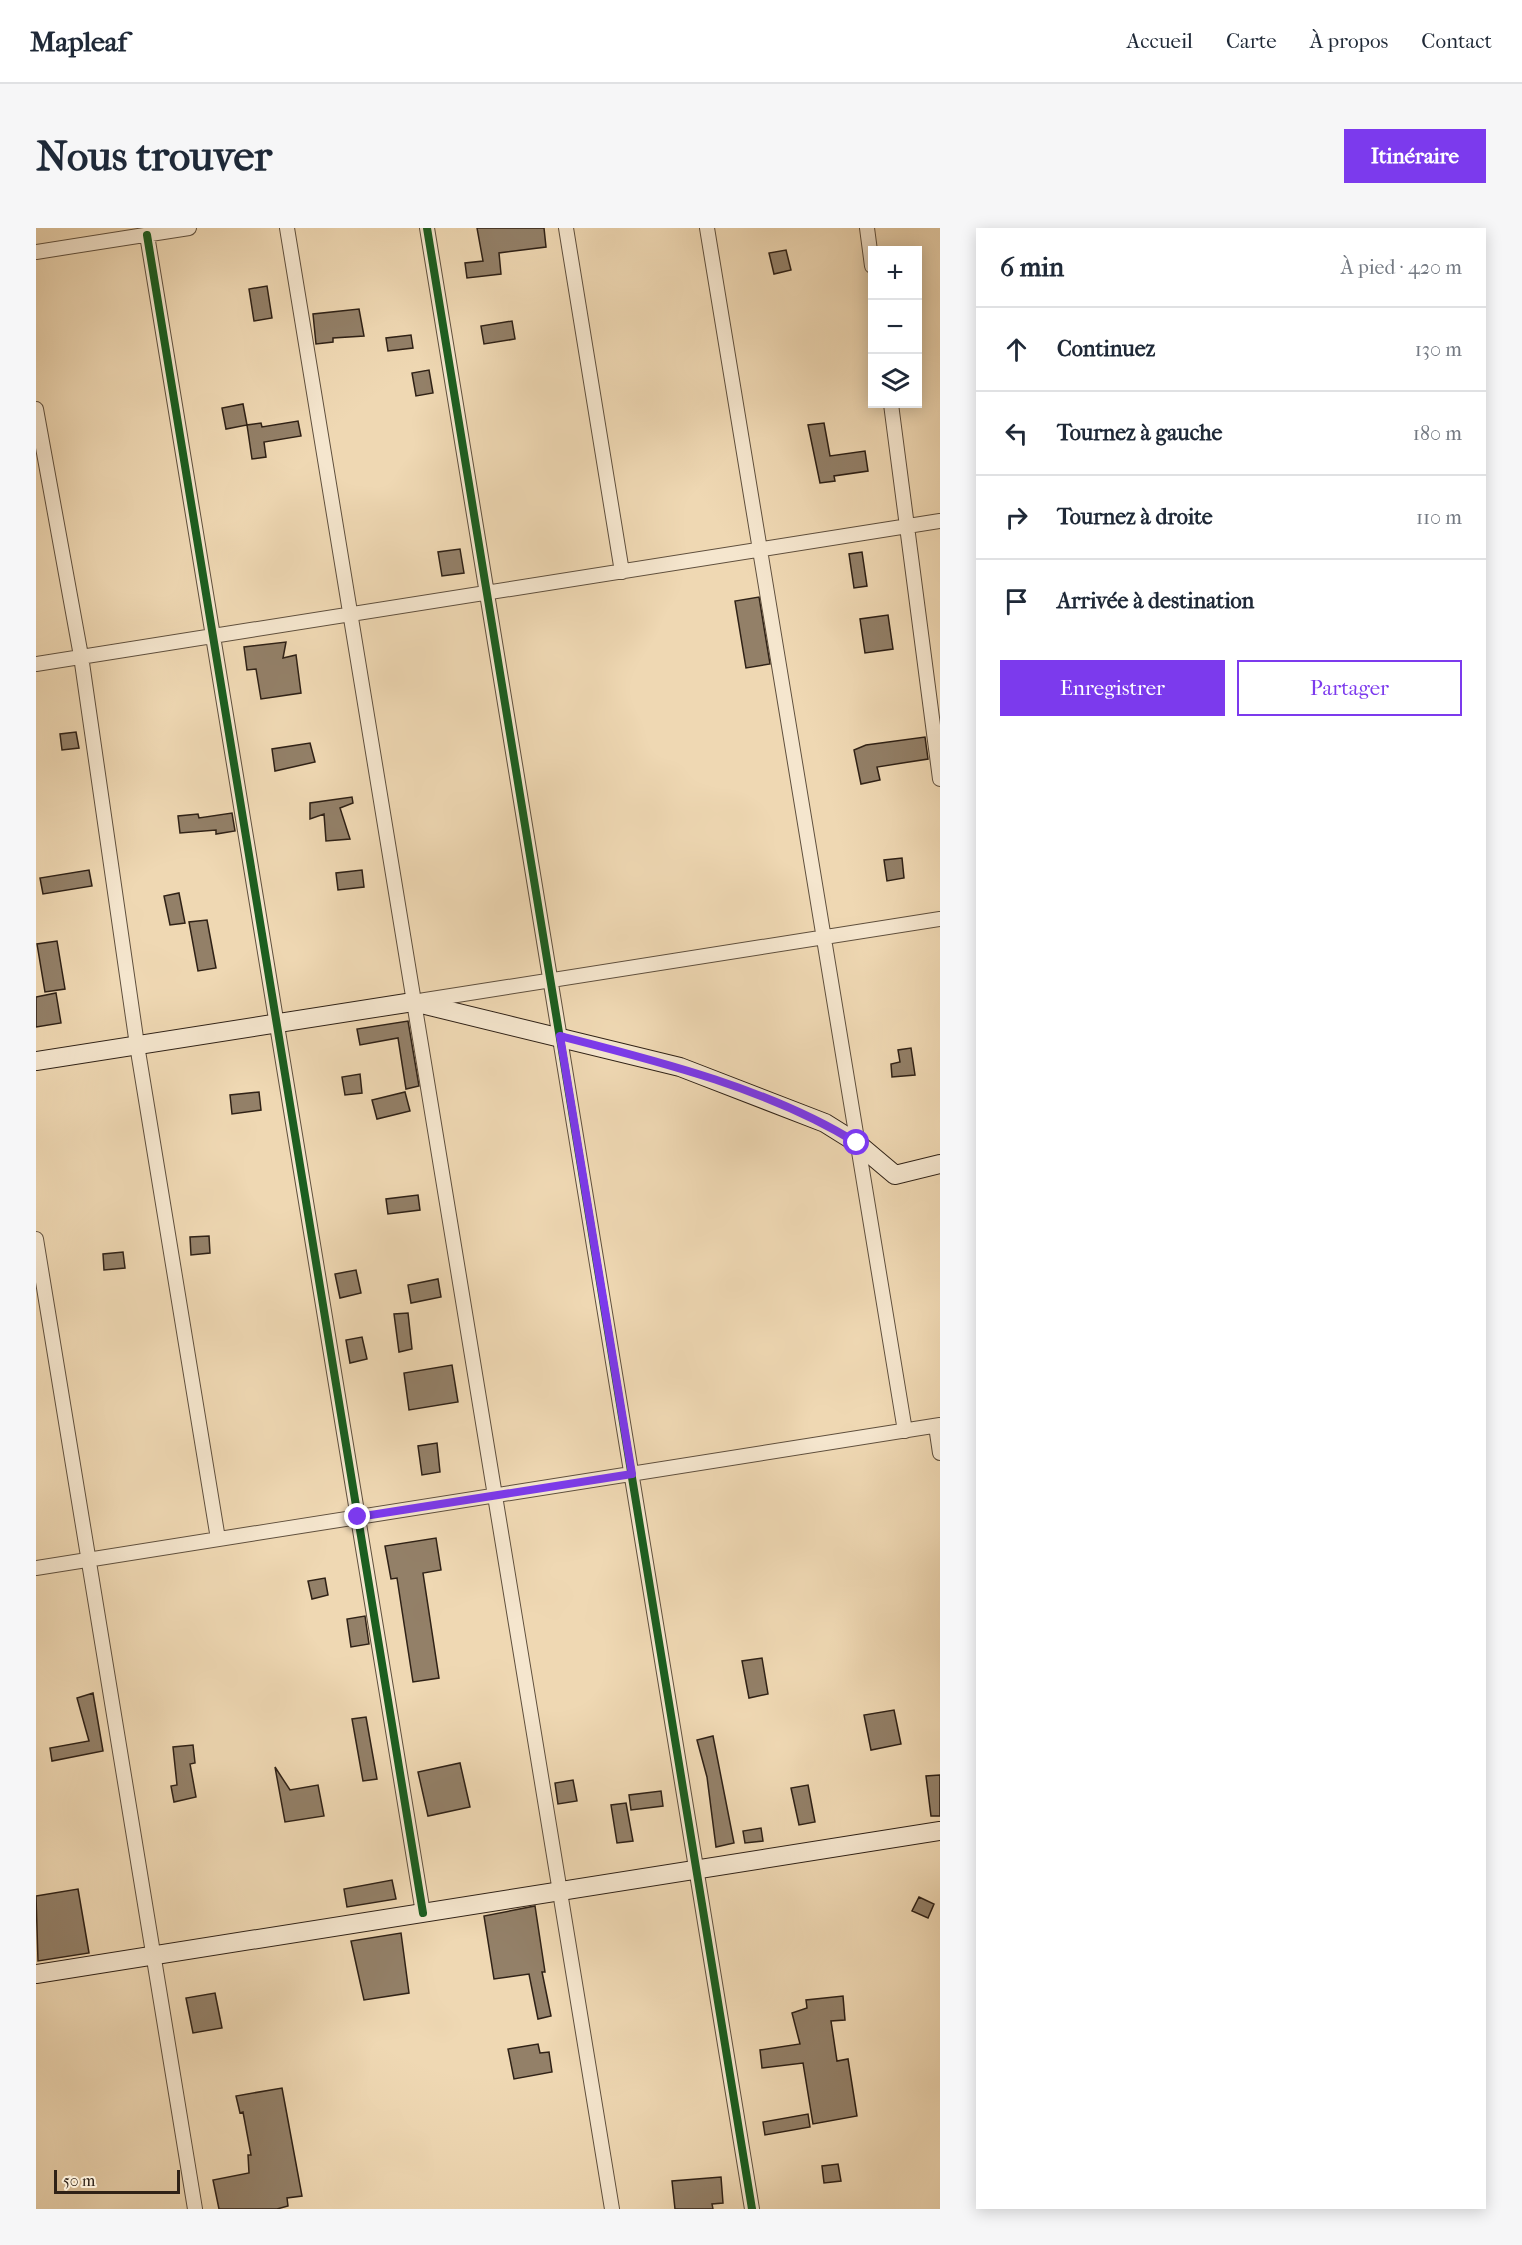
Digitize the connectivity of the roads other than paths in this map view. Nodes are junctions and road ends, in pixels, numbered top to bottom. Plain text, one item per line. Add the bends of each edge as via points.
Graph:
1 (189, 228) edge
2 (286, 228) edge
3 (427, 228) edge
4 (566, 228) edge
5 (707, 228) edge
6 (867, 228) edge
7 (147, 235) junction
8 (870, 246) edge
9 (36, 252) edge
10 (892, 408) edge
11 (36, 409) edge
12 (940, 521) edge
13 (907, 527) junction
14 (760, 550) junction
15 (622, 572) junction
16 (487, 593) junction
17 (350, 615) junction
18 (213, 636) junction
19 (81, 656) junction
20 (36, 664) edge
21 (940, 779) edge
22 (940, 919) edge
23 (824, 937) junction
24 (550, 980) junction
25 (414, 1002) junction
26 (277, 1023) junction
27 (560, 1036) junction
28 (137, 1045) junction
29 (36, 1061) edge
30 (857, 1143) junction
31 (940, 1164) edge
32 (36, 1239) edge
33 (938, 1425) edge
34 (905, 1431) junction
35 (940, 1453) edge
36 (632, 1474) junction
37 (494, 1496) junction
38 (358, 1517) junction
39 (218, 1539) junction
40 (88, 1559) junction
41 (36, 1568) edge
42 (940, 1831) edge
43 (696, 1870) junction
44 (559, 1891) junction
45 (423, 1913) junction
46 (154, 1955) junction
47 (36, 1974) edge
48 (195, 2209) edge
49 (612, 2209) edge
50 (752, 2209) edge

1 - 7 street
2 - 17 street
3 - 16 street
4 - 15 street
5 - 14 street
6 - 8 street
7 - 9 street
7 - 18 street
10 - 13 street
11 - 19 street
12 - 13 street
13 - 14 street
13 - 21 street
14 - 15 street
14 - 23 street
15 - 16 street
16 - 17 street
16 - 24 street
17 - 18 street
17 - 25 street
18 - 19 street
18 - 26 street
19 - 20 street
19 - 28 street
22 - 23 street
23 - 24 street
23 - 30 street
24 - 25 street
24 - 27 street
25 - 26 street
25 - 27 street
25 - 37 street
26 - 28 street
26 - 38 street
27 - 30 street via 680,1067 825,1123
27 - 36 street
28 - 29 street
28 - 39 street
30 - 31 street via 895,1175
30 - 34 street
32 - 40 street
33 - 34 street
33 - 35 street
34 - 36 street
36 - 37 street
36 - 43 street
37 - 38 street
37 - 44 street
38 - 39 street
38 - 45 street
39 - 40 street
40 - 41 street
40 - 46 street
42 - 43 street
43 - 44 street
43 - 50 street
44 - 45 street
44 - 49 street
45 - 46 street
46 - 47 street
46 - 48 street

